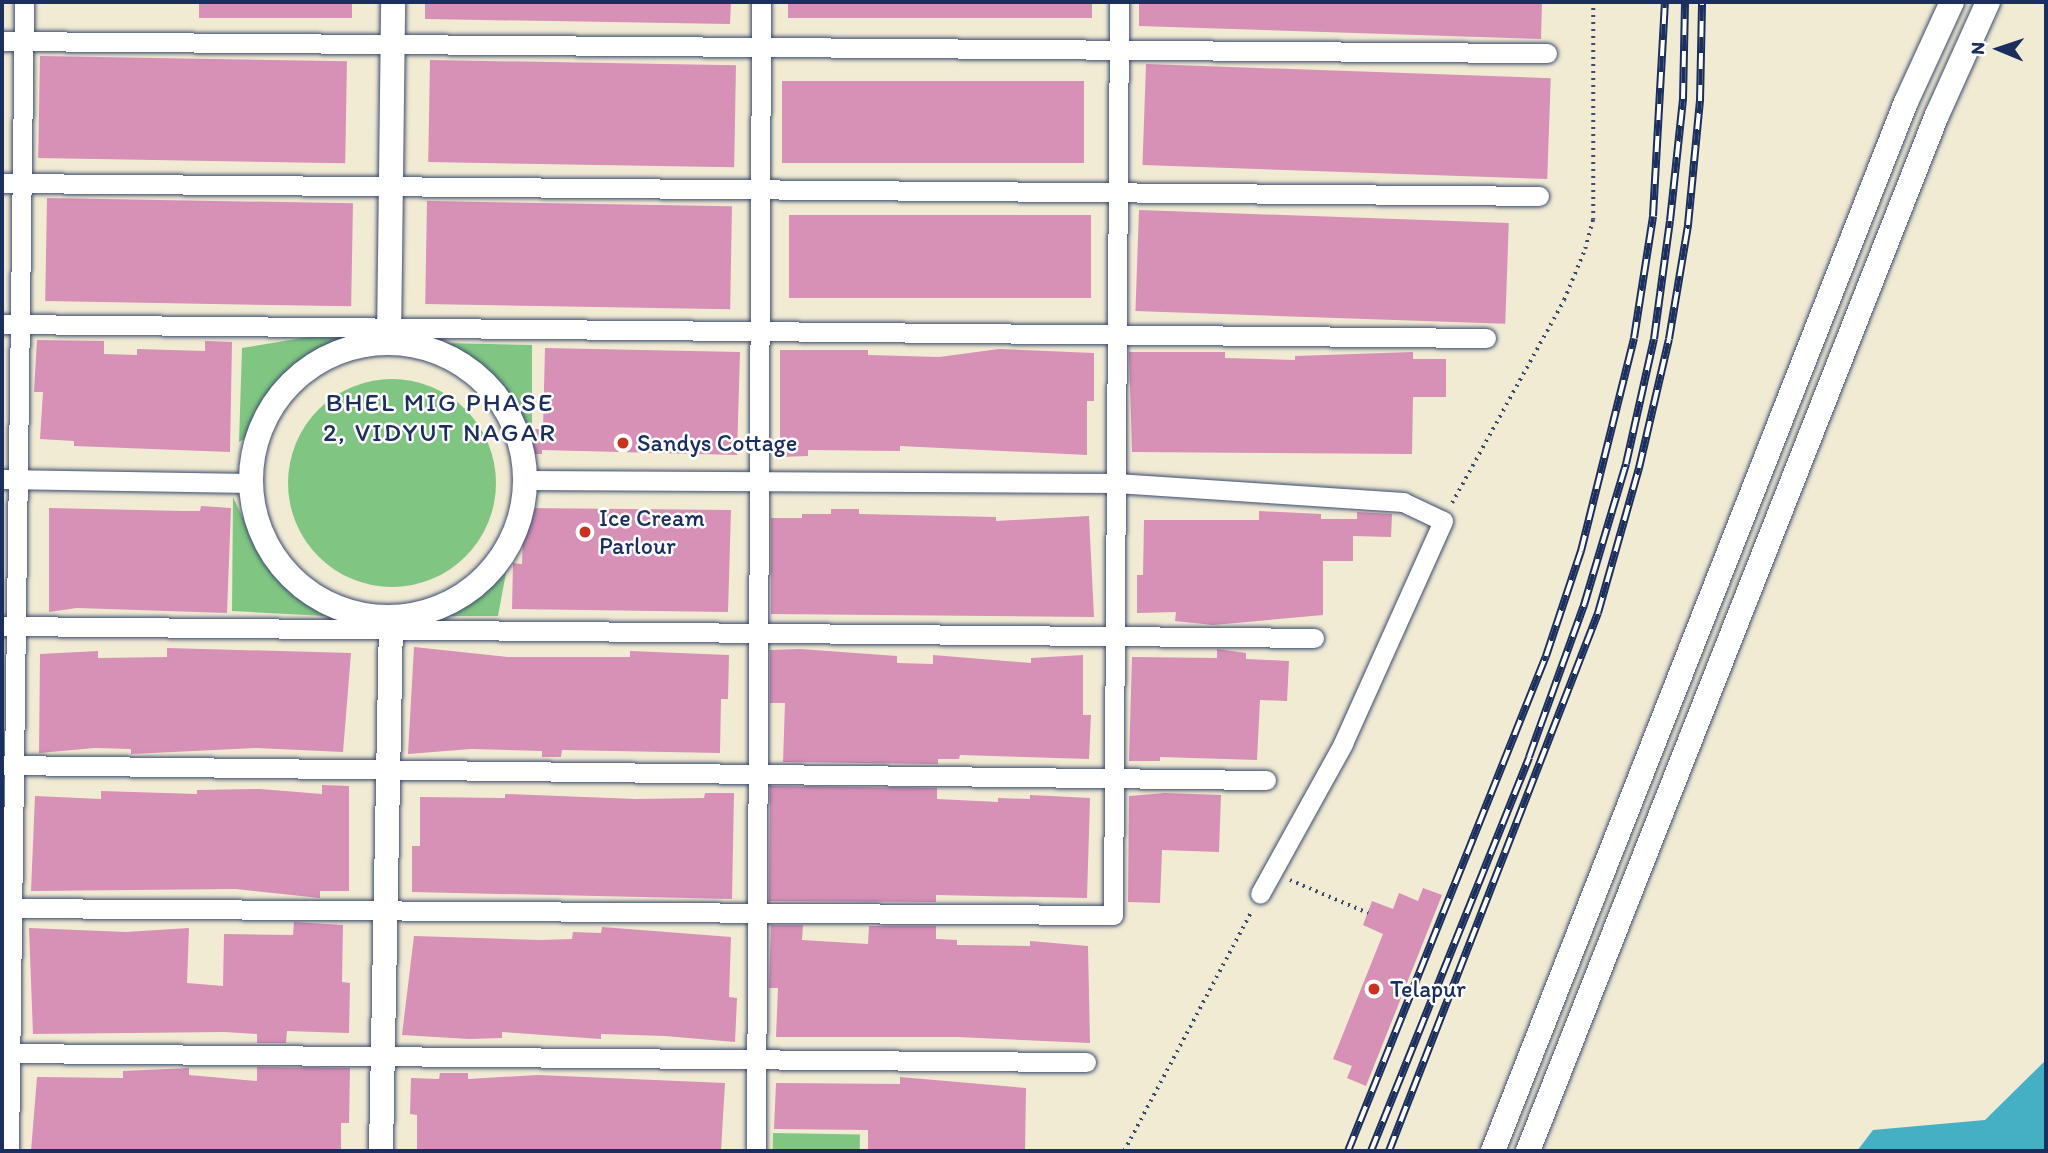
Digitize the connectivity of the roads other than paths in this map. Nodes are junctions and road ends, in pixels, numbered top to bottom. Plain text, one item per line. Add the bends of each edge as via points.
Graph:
1 (24, 2) edge
2 (393, 2) edge
3 (761, 2) edge
4 (1119, 2) edge
5 (1952, 2) edge
6 (1988, 2) edge
7 (2, 41) edge
8 (24, 41) junction
9 (392, 44) junction
10 (761, 47) junction
11 (1119, 50) junction
12 (1547, 53) dead end
13 (2, 183) edge
14 (22, 183) junction
15 (390, 187) junction
16 (760, 189) junction
17 (1118, 192) junction
18 (1538, 195) dead end
19 (11, 325) edge
20 (759, 331) junction
21 (389, 334) junction
22 (1117, 335) junction
23 (1486, 338) dead end
24 (10, 479) edge
25 (525, 480) junction
26 (759, 481) junction
27 (250, 483) junction
28 (1116, 483) junction
29 (391, 625) junction
30 (9, 626) edge
31 (758, 633) junction
32 (1115, 636) junction
33 (1314, 638) dead end
34 (8, 766) edge
35 (388, 770) junction
36 (757, 774) junction
37 (1114, 778) junction
38 (1266, 780) dead end
39 (1260, 894) road end
40 (7, 908) edge
41 (386, 911) junction
42 (757, 913) junction
43 (6, 1053) edge
44 (383, 1056) junction
45 (756, 1059) junction
46 (1086, 1062) dead end
47 (9, 1151) edge
48 (382, 1151) edge
49 (756, 1151) edge
50 (1493, 1151) edge
51 (1528, 1151) edge

1 - 8 street
2 - 9 street
3 - 10 street
4 - 11 street
5 - 50 street via 1906,102
6 - 51 street via 1937,115
7 - 8 street
8 - 9 street
8 - 14 street
9 - 10 street
9 - 15 street
10 - 11 street
10 - 16 street
11 - 12 street
11 - 17 street
13 - 14 street
14 - 15 street
14 - 19 street
15 - 16 street
15 - 21 street
16 - 17 street
16 - 20 street
17 - 18 street
17 - 22 street
19 - 21 street
19 - 24 street
20 - 21 street
20 - 22 street
20 - 26 street
21 - 25 street via 431,348 469,368 499,399 518,437
21 - 27 street via 345,348 306,368 275,400 256,440
22 - 23 street
22 - 28 street
24 - 27 street
24 - 30 street
25 - 26 street
25 - 29 street via 518,522 492,568 469,590
26 - 28 street
26 - 31 street
27 - 29 street via 258,526 278,563 319,597
28 - 32 street
28 - 39 street via 1403,502 1443,521 1343,744
29 - 30 street
29 - 31 street
29 - 35 street
30 - 34 street
31 - 32 street
31 - 36 street
32 - 33 street
32 - 37 street
34 - 35 street
34 - 40 street
35 - 36 street
35 - 41 street
36 - 37 street
36 - 42 street
37 - 38 street
37 - 42 street via 1113,915
40 - 41 street
40 - 43 street
41 - 42 street
41 - 44 street
42 - 45 street
43 - 44 street
43 - 47 street
44 - 45 street
44 - 48 street
45 - 46 street
45 - 49 street

